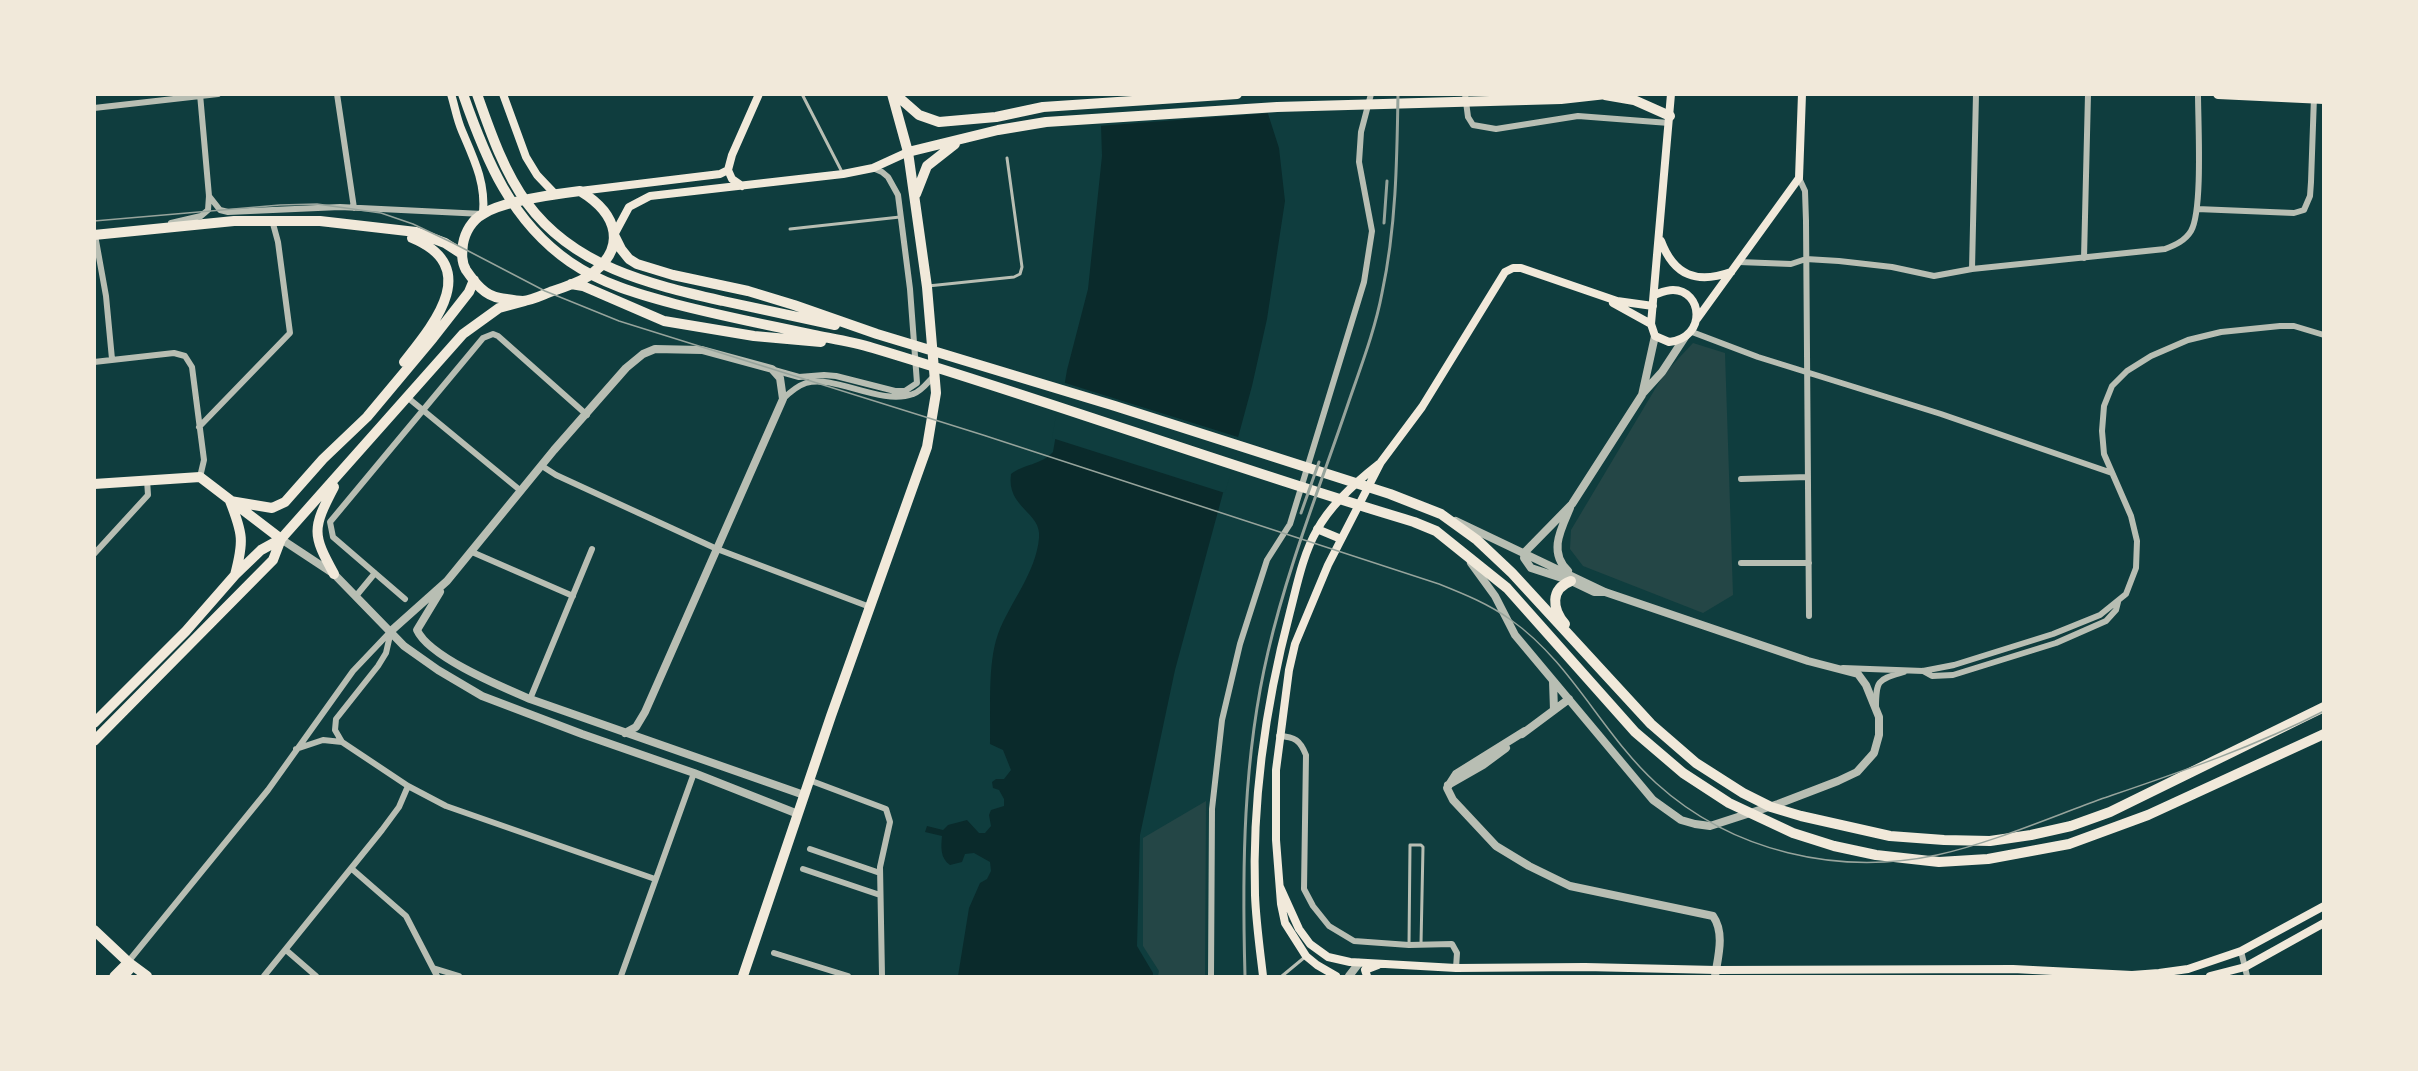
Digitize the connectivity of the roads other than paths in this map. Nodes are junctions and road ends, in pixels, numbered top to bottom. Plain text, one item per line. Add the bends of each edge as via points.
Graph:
1 (218, 94) edge
2 (336, 94) edge
3 (451, 94) edge
4 (463, 94) edge
5 (477, 94) edge
6 (503, 94) edge
7 (759, 94) edge
8 (802, 94) edge
9 (894, 94) edge
10 (1238, 94) edge
11 (1371, 94) edge
12 (1466, 94) edge
13 (1671, 94) edge
14 (1802, 94) edge
15 (1976, 94) edge
16 (2088, 94) edge
17 (2198, 94) edge
18 (2218, 94) edge
19 (200, 95) edge
20 (1606, 95) edge
21 (2317, 98) edge
22 (94, 108) edge
23 (1669, 120) junction
24 (971, 136) junction
25 (908, 152) junction
26 (1007, 158) dead end
27 (873, 168) junction
28 (728, 170) junction
29 (843, 174) junction
30 (1799, 178) junction
31 (742, 186) junction
32 (580, 191) junction
33 (555, 194) junction
34 (209, 196) junction
35 (914, 204) junction
36 (354, 208) junction
37 (2197, 209) junction
38 (483, 214) junction
39 (902, 216) junction
40 (272, 220) junction
41 (387, 228) junction
42 (790, 229) dead end
43 (140, 230) junction
44 (95, 235) edge
45 (614, 236) junction
46 (1659, 237) junction
47 (462, 254) junction
48 (2084, 258) junction
49 (1806, 259) junction
50 (1739, 262) junction
51 (1972, 269) junction
52 (1731, 272) junction
53 (474, 280) junction
54 (571, 284) junction
55 (927, 287) junction
56 (1591, 293) junction
57 (1654, 295) junction
58 (525, 301) junction
59 (1653, 306) junction
60 (1697, 319) junction
61 (1651, 324) junction
62 (1692, 332) junction
63 (877, 334) junction
64 (2324, 335) edge
65 (1655, 336) junction
66 (1684, 338) junction
67 (870, 347) junction
68 (112, 359) junction
69 (94, 362) edge
70 (772, 369) junction
71 (1808, 371) junction
72 (934, 376) junction
73 (1642, 394) junction
74 (407, 397) junction
75 (783, 399) junction
76 (423, 409) junction
77 (587, 415) junction
78 (367, 417) junction
79 (199, 427) junction
80 (1381, 462) junction
81 (542, 466) junction
82 (2112, 473) junction
83 (341, 474) junction
84 (200, 477) junction
85 (1808, 477) junction
86 (1741, 479) dead end
87 (147, 480) junction
88 (94, 484) edge
89 (521, 490) junction
90 (230, 501) junction
91 (1572, 504) junction
92 (1441, 514) junction
93 (1317, 529) junction
94 (1538, 538) junction
95 (281, 539) junction
96 (1341, 539) junction
97 (1507, 545) junction
98 (592, 549) dead end
99 (717, 549) junction
100 (1461, 550) junction
101 (472, 552) junction
102 (1525, 552) junction
103 (94, 554) edge
104 (1740, 563) dead end
105 (1809, 563) junction
106 (375, 573) junction
107 (334, 574) junction
108 (235, 575) junction
109 (1573, 579) junction
110 (447, 581) junction
111 (356, 596) junction
112 (573, 596) junction
113 (405, 599) dead end
114 (2118, 602) junction
115 (870, 608) junction
116 (1809, 616) dead end
117 (391, 631) junction
118 (2053, 634) junction
119 (2056, 644) junction
120 (1832, 667) junction
121 (1910, 670) junction
122 (1923, 671) junction
123 (1607, 676) junction
124 (1553, 681) junction
125 (530, 699) junction
126 (1569, 699) junction
127 (2324, 702) edge
128 (1876, 706) junction
129 (2324, 707) edge
130 (1554, 710) junction
131 (2304, 717) junction
132 (94, 723) edge
133 (625, 733) junction
134 (1280, 736) junction
135 (2322, 736) edge
136 (94, 741) edge
137 (342, 742) junction
138 (296, 749) junction
139 (694, 773) junction
140 (809, 780) junction
141 (408, 786) junction
142 (804, 795) junction
143 (798, 814) junction
144 (810, 849) dead end
145 (352, 869) junction
146 (802, 869) dead end
147 (880, 873) junction
148 (655, 879) junction
149 (1280, 887) junction
150 (880, 895) junction
151 (2324, 906) edge
152 (2324, 923) edge
153 (94, 930) edge
154 (1408, 945) junction
155 (1421, 945) junction
156 (286, 950) junction
157 (2241, 951) junction
158 (774, 953) dead end
159 (1306, 956) junction
160 (1359, 963) junction
161 (1385, 963) junction
162 (130, 964) junction
163 (1317, 965) junction
164 (433, 968) junction
165 (1456, 968) junction
166 (1497, 972) edge
167 (2246, 972) edge
168 (1716, 973) edge
169 (1817, 973) edge
170 (114, 976) edge
171 (124, 976) edge
172 (147, 976) edge
173 (264, 976) edge
174 (316, 976) edge
175 (437, 976) edge
176 (459, 976) edge
177 (621, 976) edge
178 (743, 976) edge
179 (848, 976) edge
180 (882, 976) edge
181 (1211, 976) edge
182 (1263, 976) edge
183 (1282, 976) edge
184 (1323, 976) edge
185 (1336, 976) edge
186 (1349, 976) edge
187 (1367, 976) edge
188 (2210, 976) edge

1 - 19 street
2 - 36 street
3 - 38 main road via 480,172
4 - 67 highway via 478,140 508,198 541,238 570,262 627,291 716,315
5 - 63 highway via 501,154 527,202 577,251 609,268 660,286
6 - 33 main road via 526,157
7 - 28 main road
8 - 29 lane
9 - 10 highway via 928,120 955,122 1043,106
9 - 25 highway
11 - 181 street via 1361,132 1359,162 1372,231 1364,282 1290,524 1267,560 1240,644 1222,720 1212,809
12 - 23 street via 1468,117 1473,125 1489,128 1578,116
13 - 23 main road
14 - 30 main road
15 - 51 street
16 - 48 street
17 - 37 street
18 - 21 highway
19 - 22 street
19 - 34 street
20 - 23 highway via 1634,100
20 - 24 highway via 1277,107 1046,122
21 - 37 street via 2310,196 2304,210 2294,213
23 - 46 main road
24 - 25 highway
24 - 35 highway via 927,166
25 - 27 main road
25 - 35 highway
26 - 55 lane via 1020,274
27 - 29 main road
27 - 39 street via 894,185
28 - 31 main road
28 - 32 main road via 714,176
29 - 31 main road
30 - 49 street via 1805,191
30 - 50 main road
31 - 45 main road via 642,199 629,207
32 - 33 highway
32 - 45 highway via 606,211
33 - 38 highway
34 - 36 street via 220,210 228,213
34 - 43 street via 208,210 201,216
35 - 55 highway
36 - 38 street
37 - 48 street via 2192,230 2178,244 2165,249
38 - 47 highway via 468,228
39 - 42 lane
39 - 70 street via 917,383 905,391 896,391 836,376 799,377
40 - 41 highway
40 - 43 highway
40 - 79 street via 290,333
41 - 47 highway via 416,232
41 - 78 highway via 422,242 435,253 448,270 450,283 428,333 395,373
43 - 44 highway
44 - 68 street
45 - 54 highway via 603,261 587,277
45 - 63 highway via 629,259 648,267 748,291
46 - 52 main road via 1665,253 1680,271 1692,277 1716,278
46 - 57 main road
47 - 53 highway via 462,262
48 - 51 street
49 - 50 street via 1791,264
49 - 51 street via 1892,267 1934,276
49 - 71 street
50 - 52 main road
52 - 60 main road
53 - 58 highway via 494,297
53 - 78 highway via 453,314
54 - 58 highway
54 - 67 highway via 664,321 754,336
55 - 72 highway
56 - 59 main road
56 - 61 main road
56 - 80 main road via 1521,268 1505,272 1422,407
57 - 59 main road
57 - 60 main road via 1671,289 1680,291 1692,301
58 - 74 highway via 499,308 463,334
59 - 61 main road
60 - 62 main road
61 - 65 main road
62 - 66 main road
62 - 71 street
63 - 92 highway via 1115,406
64 - 82 street via 2295,326 2222,332 2188,340 2127,371 2112,387 2104,406 2104,454
65 - 66 main road via 1669,342
65 - 73 street
66 - 73 street
67 - 100 highway via 1414,522 1436,531
68 - 69 street
68 - 79 street via 174,353 184,356 192,367
70 - 75 street via 780,378
70 - 77 street via 702,350 655,350 626,368
71 - 82 street
71 - 85 street
72 - 75 street via 915,394 904,396 808,382
72 - 115 highway via 936,393 927,447
73 - 91 street
74 - 76 street
74 - 83 highway
75 - 99 street
76 - 77 street via 475,345 493,334
76 - 89 street
76 - 106 street via 330,522 333,537
77 - 81 street
78 - 90 highway via 285,502 272,508
79 - 84 street via 204,460
80 - 93 main road via 1340,499
80 - 96 main road
81 - 89 street
81 - 99 street
82 - 114 street via 2137,541 2136,568 2126,594
83 - 95 highway
83 - 107 highway via 316,529 317,540
84 - 87 highway
84 - 90 highway
85 - 86 street
85 - 105 street
87 - 88 highway
87 - 103 street via 148,495
89 - 101 street
90 - 95 highway
90 - 108 highway via 242,534
91 - 94 street
91 - 109 street via 1557,546 1560,563
92 - 97 street
92 - 123 highway via 1477,540 1512,573
93 - 96 main road
93 - 182 main road via 1299,578 1270,698 1255,865
94 - 97 street
94 - 102 street
95 - 107 street
95 - 108 highway via 261,550
95 - 136 highway via 273,560
96 - 134 main road via 1295,644
97 - 102 street
98 - 112 street
99 - 115 street
99 - 133 street via 645,712 636,727
100 - 124 street via 1495,596 1515,635
100 - 135 highway via 1507,588 1659,754 1729,803 1793,833 1834,846 1939,862 1988,860 2069,844 2148,814
101 - 110 street
101 - 112 street
102 - 109 street via 1524,558 1531,568
104 - 105 street
105 - 116 street
106 - 111 street
106 - 113 street
107 - 111 street
108 - 132 highway via 186,631
109 - 120 street via 1594,592 1605,592
109 - 123 highway via 1561,585 1555,595 1561,620
110 - 117 street
110 - 125 street via 417,630 420,638 487,681
111 - 117 street
112 - 125 street
114 - 118 street via 2094,618
114 - 119 street via 2106,621
115 - 140 highway
117 - 137 street via 378,666 336,719 335,730
117 - 138 street via 353,671
117 - 139 street via 429,664 482,696
118 - 119 street
118 - 122 street
119 - 122 street via 1953,675 1932,676
120 - 121 street
120 - 128 street via 1858,674
121 - 122 street
121 - 128 street via 1878,683
123 - 131 highway via 1651,724 1696,763 1771,807 1890,836 1944,840 1990,841 2071,826 2110,812
124 - 126 street
124 - 130 street
125 - 133 street
126 - 128 street via 1653,800 1681,820 1710,825 1778,804 1862,768 1874,753 1880,735
126 - 130 street
127 - 131 highway
129 - 131 highway
130 - 168 street via 1456,774 1448,785 1453,800 1496,846 1570,886 1713,916 1719,926 1720,942
133 - 142 street
134 - 149 main road via 1276,840
134 - 154 street via 1294,737 1306,755 1304,889 1313,906 1329,926 1354,941
137 - 138 street via 323,740
137 - 141 street
138 - 162 street
139 - 143 street
139 - 148 street
140 - 142 highway
140 - 147 street via 886,809 890,822
141 - 145 street via 399,807
141 - 148 street via 446,806
142 - 143 highway
143 - 178 highway
144 - 147 street
145 - 156 street
145 - 164 street via 406,916
146 - 150 street
147 - 150 street
148 - 177 street
149 - 159 main road via 1285,923
149 - 160 main road via 1310,944 1328,957
150 - 180 street
151 - 157 main road
152 - 167 main road
153 - 162 highway
154 - 155 street
154 - 155 lane via 1410,845 1421,845
155 - 165 street via 1452,944 1457,953
156 - 173 street
156 - 174 street
157 - 167 street
157 - 169 main road via 2188,969 2132,975 2013,969
158 - 179 street
159 - 163 main road
159 - 183 lane
160 - 161 main road
160 - 186 street
161 - 165 main road
161 - 187 main road via 1365,970
162 - 170 main road
162 - 171 main road
162 - 172 highway
163 - 184 main road
163 - 185 main road
164 - 175 street
164 - 176 street
165 - 166 main road
166 - 168 main road via 1585,967
167 - 188 main road
168 - 169 main road

